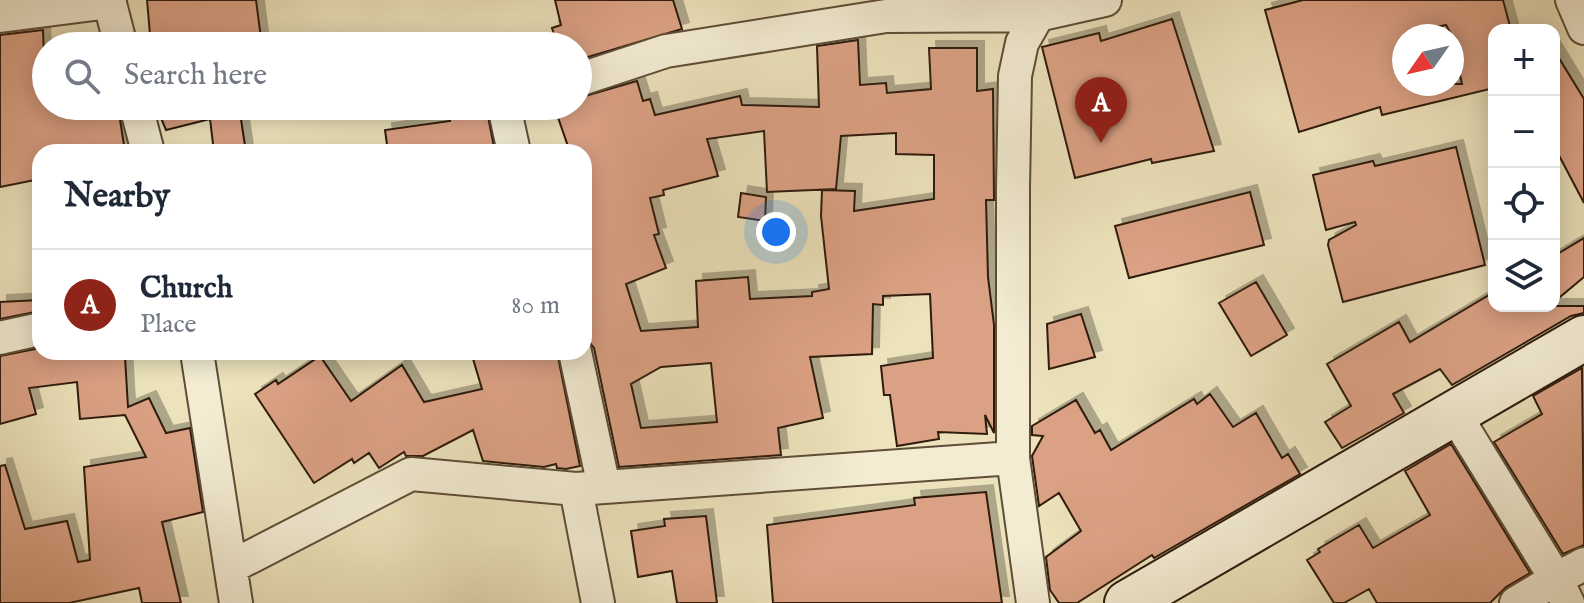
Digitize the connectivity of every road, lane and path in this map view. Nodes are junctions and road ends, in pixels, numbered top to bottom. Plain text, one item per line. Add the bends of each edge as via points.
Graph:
1 (1105, 0) edge
2 (1572, 0) edge
3 (110, 1) edge
4 (1038, 7) edge
5 (0, 16) edge
6 (1584, 28) edge
7 (118, 32) edge
8 (592, 75) edge
9 (140, 120) edge
10 (507, 120) edge
11 (146, 144) edge
12 (512, 144) edge
13 (32, 331) edge
14 (0, 338) edge
15 (1584, 338) edge
16 (198, 360) edge
17 (576, 360) edge
18 (1454, 413) junction
19 (1013, 458) junction
20 (590, 488) junction
21 (1584, 564) edge
22 (231, 567) junction
23 (1562, 591) edge
24 (236, 603) edge
25 (598, 603) edge
26 (1033, 603) edge
27 (1127, 603) edge
28 (1516, 603) edge

1 - 4 street
2 - 6 street
3 - 5 street
3 - 7 street
4 - 8 street via 886,16 666,51
4 - 19 street via 1015,76
9 - 11 street
10 - 12 street
13 - 14 street
15 - 18 main road
16 - 22 street
17 - 20 street
18 - 23 street
18 - 27 main road
19 - 20 street
19 - 26 street
20 - 22 street via 411,474
20 - 25 street
21 - 23 street
22 - 24 street
23 - 28 street

